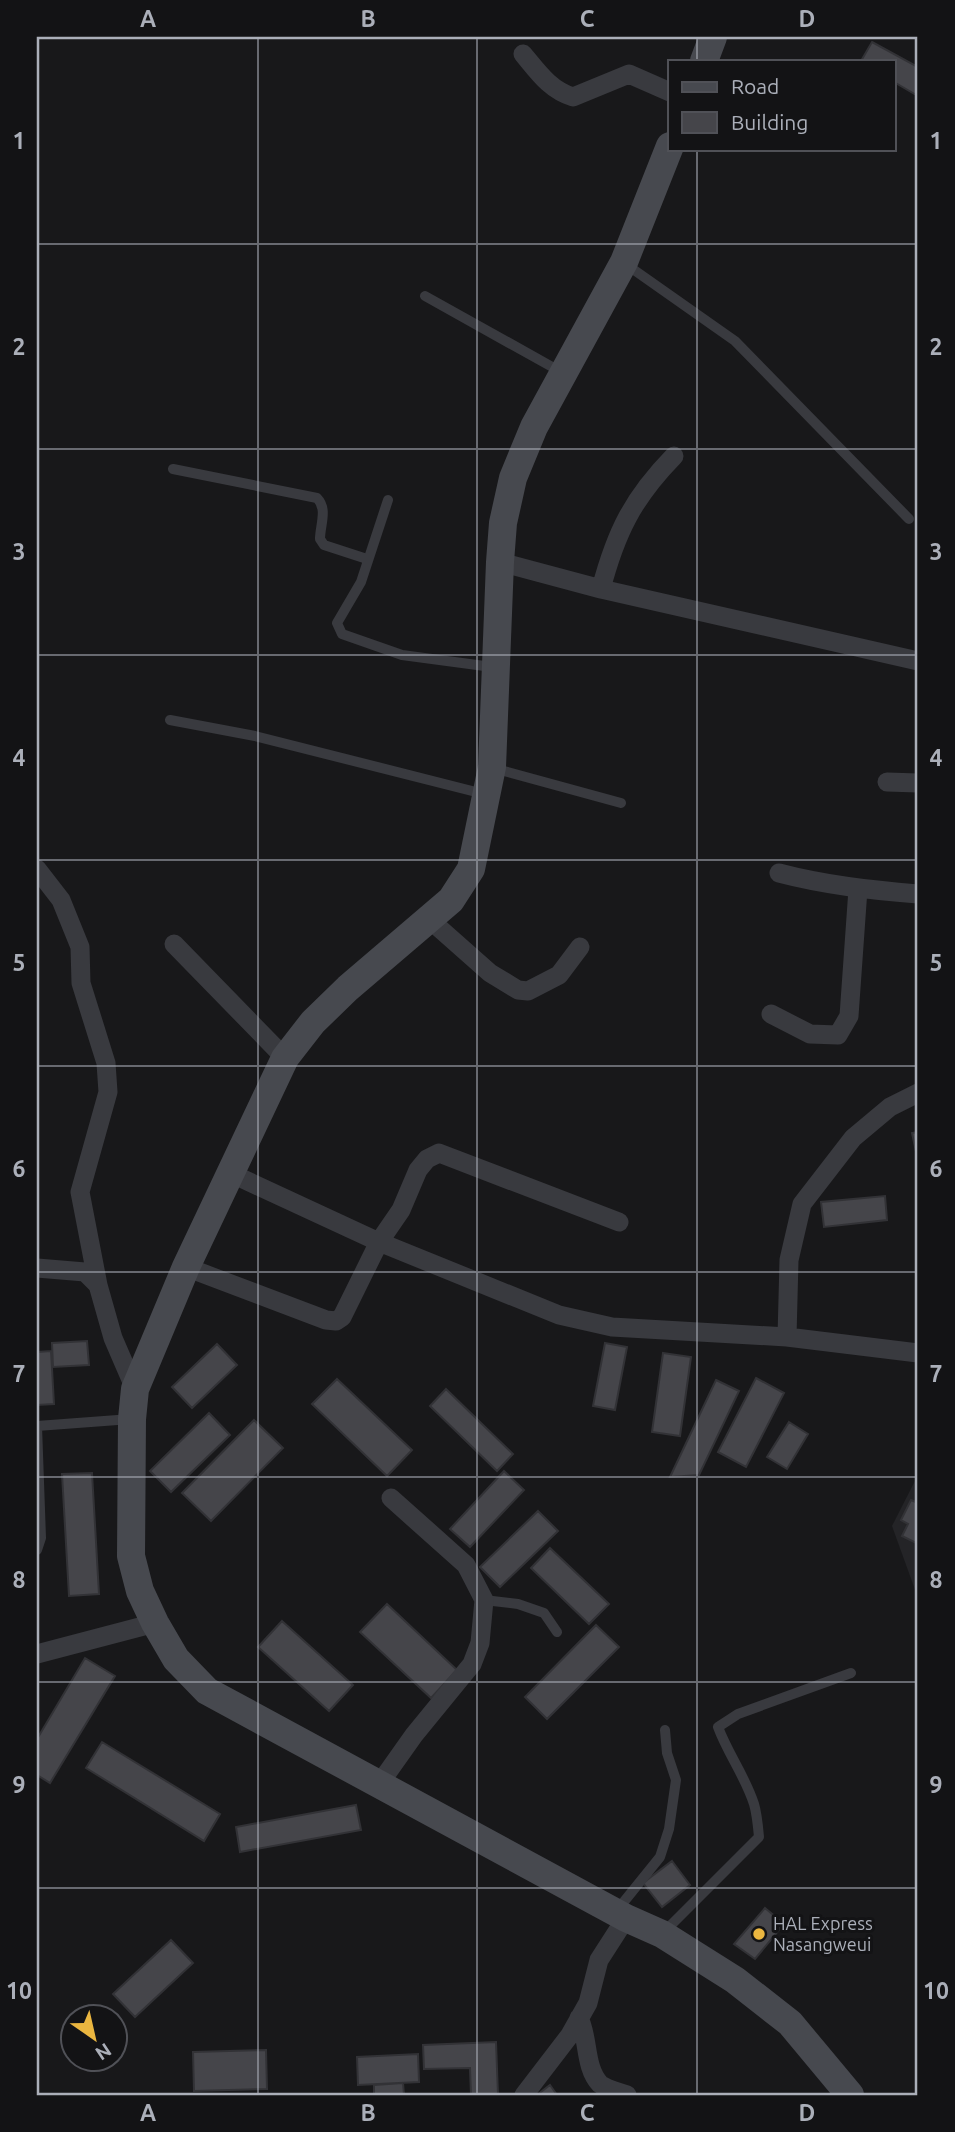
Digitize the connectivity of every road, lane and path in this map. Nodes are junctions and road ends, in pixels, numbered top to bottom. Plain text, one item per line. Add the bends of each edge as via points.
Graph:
1 (713, 37) edge
2 (523, 54) dead end
3 (704, 60) edge
4 (668, 91) edge
5 (668, 150) edge
6 (624, 262) junction
7 (425, 296) dead end
8 (564, 373) junction
9 (674, 456) dead end
10 (173, 469) dead end
11 (388, 500) dead end
12 (909, 519) dead end
13 (367, 559) junction
14 (500, 562) junction
15 (601, 589) junction
16 (918, 662) edge
17 (496, 668) junction
18 (170, 720) dead end
19 (490, 781) junction
20 (887, 782) dead end
21 (918, 783) edge
22 (621, 803) dead end
23 (37, 869) edge
24 (779, 873) dead end
25 (858, 890) junction
26 (918, 894) edge
27 (429, 919) junction
28 (174, 944) dead end
29 (580, 947) dead end
30 (771, 1014) dead end
31 (285, 1058) junction
32 (918, 1093) edge
33 (230, 1173) junction
34 (619, 1222) dead end
35 (379, 1242) junction
36 (186, 1267) junction
37 (37, 1268) edge
38 (98, 1285) junction
39 (787, 1337) junction
40 (918, 1353) edge
41 (135, 1389) junction
42 (132, 1419) junction
43 (37, 1426) edge
44 (391, 1498) dead end
45 (37, 1550) edge
46 (484, 1600) junction
47 (155, 1623) junction
48 (556, 1632) dead end
49 (37, 1654) edge
50 (851, 1673) dead end
51 (665, 1730) dead end
52 (380, 1783) junction
53 (621, 1915) junction
54 (662, 1934) junction
55 (579, 2018) junction
56 (524, 2095) edge
57 (627, 2095) edge
58 (850, 2095) edge

1 - 3 street
2 - 4 street via 546,82 573,97 629,74
5 - 6 street
6 - 8 street
6 - 12 lane via 735,341
7 - 8 lane
8 - 14 street via 513,478
9 - 15 street via 625,519
10 - 13 lane via 317,498 324,509 320,540 324,545
11 - 13 lane
13 - 17 lane via 361,582 337,623 342,634 402,654
14 - 15 street
14 - 17 street
15 - 16 street
17 - 19 street
18 - 19 lane
19 - 22 lane
19 - 27 street via 471,869 451,900
20 - 21 street
23 - 38 street via 61,900 80,947 81,983 106,1063 108,1092 80,1192
24 - 25 street
25 - 26 street
25 - 30 street via 849,1016 838,1035 810,1034
27 - 29 street via 490,973 518,990 528,991 559,975
27 - 31 street via 348,988
28 - 31 street
31 - 33 street
32 - 39 street via 890,1107 853,1138 802,1204 789,1260
33 - 35 street
33 - 36 street
34 - 35 street via 439,1153 418,1170 401,1210
35 - 36 street via 336,1321
35 - 39 street via 559,1315 612,1326
36 - 41 street
37 - 38 street via 85,1272
38 - 41 street via 113,1339
39 - 40 street
41 - 42 street
42 - 43 lane
42 - 47 street via 131,1556
43 - 45 lane via 41,1538
44 - 46 street via 466,1565
46 - 48 lane via 544,1613
46 - 52 street via 480,1643 472,1664
47 - 49 street
47 - 52 street via 176,1659 207,1690
50 - 54 lane via 738,1714 718,1727 755,1805 760,1837
51 - 53 lane via 676,1780 669,1829 660,1857
52 - 53 street
53 - 54 street
53 - 55 street
54 - 58 street via 735,1980 790,2023
55 - 56 street
55 - 57 street via 586,2031 592,2070 601,2085

